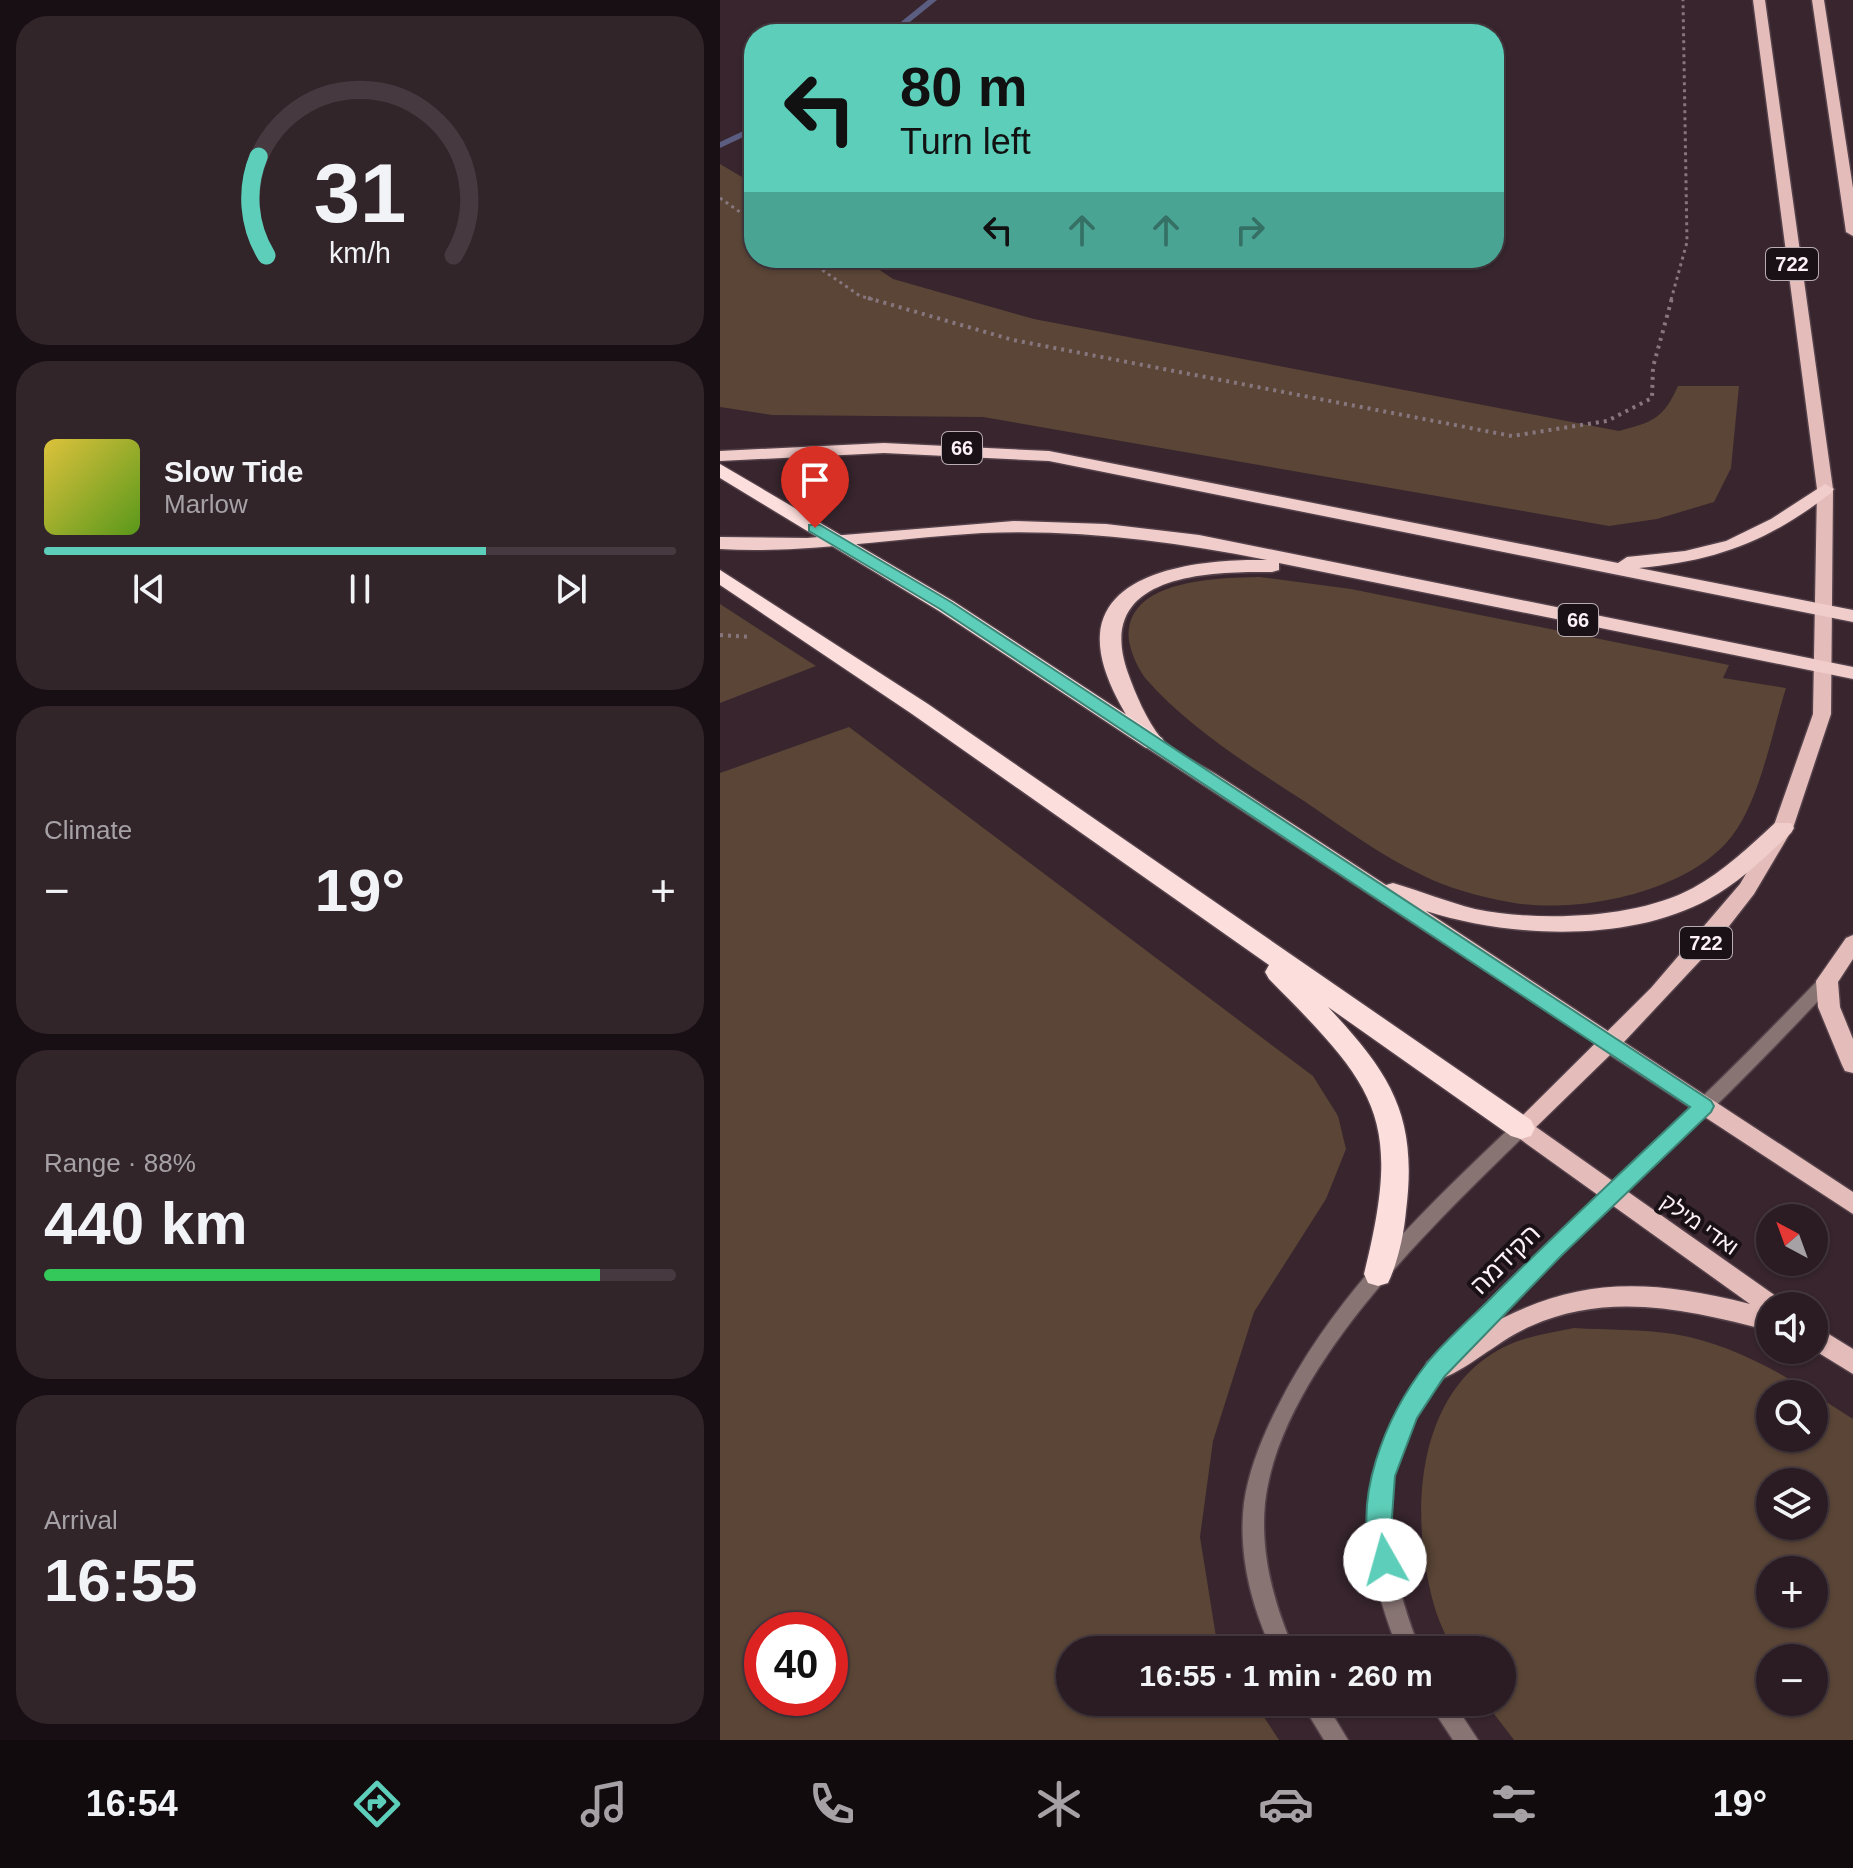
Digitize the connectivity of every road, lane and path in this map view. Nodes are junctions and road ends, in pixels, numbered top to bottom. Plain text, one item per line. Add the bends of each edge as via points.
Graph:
1 (1683, 0) edge
2 (1759, 0) edge
3 (1818, 0) edge
4 (720, 198) edge
5 (744, 215) edge
6 (1853, 232) edge
7 (819, 268) edge
8 (720, 456) edge
9 (720, 470) edge
10 (1825, 489) junction
11 (720, 543) edge
12 (838, 543) junction
13 (1574, 560) junction
14 (1333, 570) junction
15 (720, 576) edge
16 (1824, 611) junction
17 (1853, 616) edge
18 (720, 635) edge
19 (759, 637) dead end
20 (1824, 668) junction
21 (1853, 673) edge
22 (1154, 743) junction
23 (1783, 828) junction
24 (1346, 871) junction
25 (1233, 929) junction
26 (1853, 943) edge
27 (1827, 981) junction
28 (1609, 1043) junction
29 (1853, 1065) edge
30 (1704, 1106) junction
31 (1521, 1128) junction
32 (1611, 1194) junction
33 (1853, 1204) edge
34 (1378, 1274) junction
35 (1756, 1296) edge
36 (1756, 1316) edge
37 (1828, 1346) edge
38 (1853, 1363) edge
39 (1436, 1370) junction
40 (1278, 1636) edge
41 (1405, 1636) edge
42 (1321, 1716) edge
43 (1449, 1716) edge
44 (1337, 1740) edge
45 (1467, 1740) edge

1 - 7 path via 1687,242 1653,367 1652,398 1607,421 1512,436 1013,340 860,296
2 - 10 main road, 722
3 - 6 main road
4 - 5 path
8 - 13 highway, 66 via 901,445 1049,456
9 - 12 highway
10 - 13 highway via 1740,545 1666,560
10 - 16 main road, 722
11 - 12 highway, 66
12 - 14 highway, 66 via 951,530 1080,526 1199,541
12 - 22 highway via 946,606
13 - 16 highway, 66
14 - 20 highway, 66
14 - 22 highway via 1256,566 1189,571 1163,578 1124,601 1114,617 1111,645 1128,696
15 - 25 highway
16 - 17 highway, 66
16 - 20 main road, 722
18 - 19 path
20 - 21 highway, 66
20 - 23 main road, 722 via 1822,714
22 - 24 highway
23 - 24 highway via 1731,875 1698,895 1662,909 1575,926 1526,926 1472,917
23 - 28 main road, 722 via 1747,889 1705,943
24 - 28 highway
25 - 31 highway
25 - 34 highway via 1359,1058 1392,1112 1399,1154 1396,1203
26 - 27 main road
27 - 29 main road via 1837,1033
27 - 30 street, הקידמה
28 - 30 main road
28 - 31 main road, 722
30 - 32 street, הקידמה
30 - 33 main road
31 - 32 main road, ואדי מילק
31 - 34 street via 1416,1229
32 - 35 main road, ואדי מילק
32 - 39 street, הקידמה
34 - 40 street via 1297,1390 1269,1448 1257,1488 1254,1539
36 - 39 main road via 1645,1294 1578,1299 1506,1323
37 - 38 main road
39 - 41 street, הקידמה via 1408,1413 1383,1476 1380,1517 1388,1581
42 - 44 street
43 - 45 street

